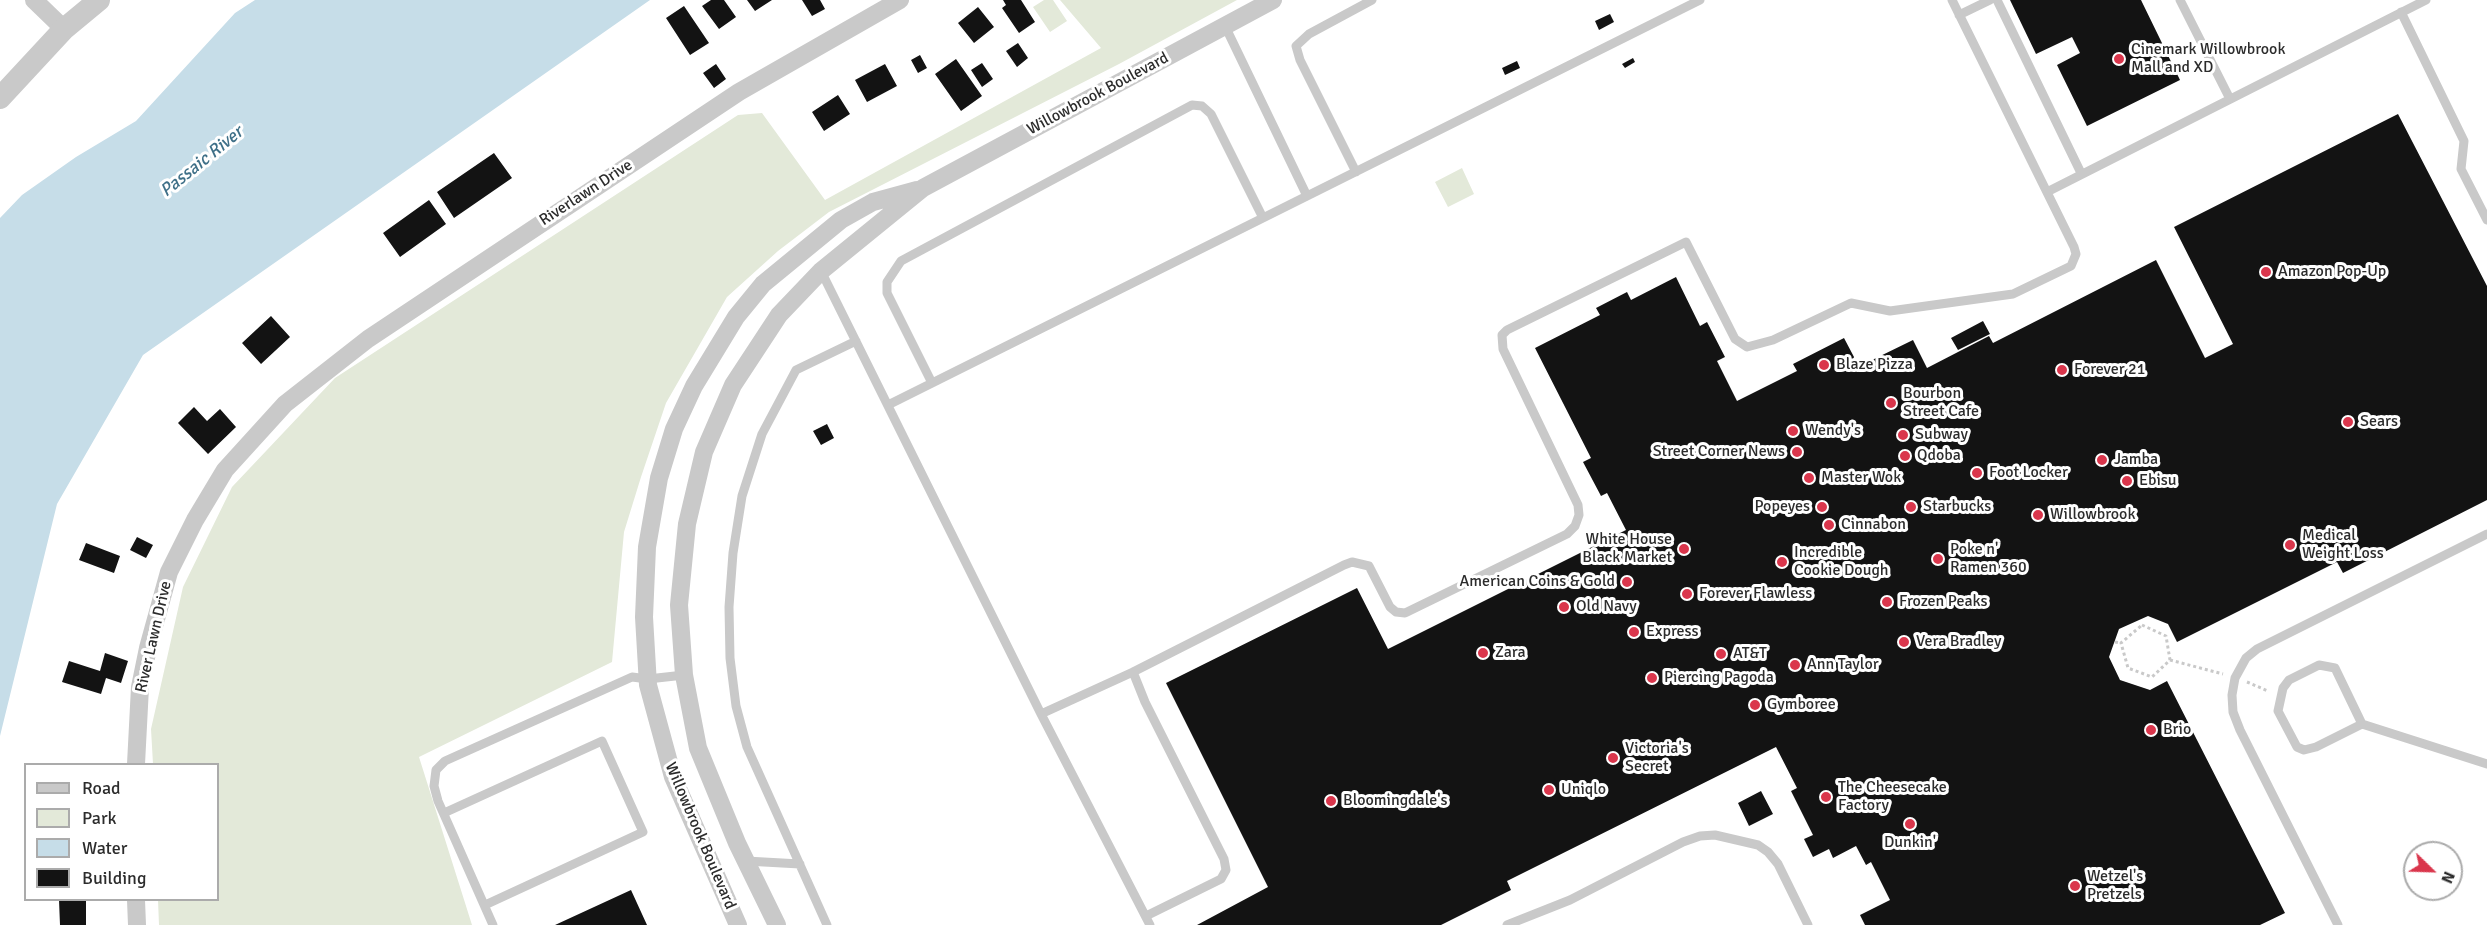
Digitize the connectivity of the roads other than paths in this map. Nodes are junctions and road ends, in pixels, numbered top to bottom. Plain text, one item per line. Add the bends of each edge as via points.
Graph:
1 (34, 0) edge
2 (99, 0) edge
3 (900, 0) edge
4 (1273, 0) edge
5 (1372, 0) edge
6 (1700, 0) edge
7 (1952, 0) edge
8 (1990, 0) edge
9 (1997, 0) edge
10 (2180, 0) edge
11 (2426, 0) edge
12 (2415, 3) edge
13 (2401, 12) junction
14 (1959, 15) junction
15 (1225, 26) junction
16 (64, 29) junction
17 (0, 98) edge
18 (2230, 99) junction
19 (1356, 172) junction
20 (2081, 173) junction
21 (923, 188) junction
22 (2047, 192) junction
23 (1307, 196) junction
24 (1263, 218) junction
25 (2487, 220) edge
26 (821, 271) junction
27 (856, 341) junction
28 (932, 383) junction
29 (285, 404) joint
30 (888, 405) junction
31 (2487, 534) edge
32 (1133, 672) junction
33 (684, 675) junction
34 (648, 679) junction
35 (1041, 714) junction
36 (2362, 724) junction
37 (136, 763) edge
38 (2487, 764) edge
39 (444, 813) junction
40 (746, 861) junction
41 (800, 864) junction
42 (136, 901) edge
43 (485, 906) junction
44 (1148, 921) edge
45 (137, 925) edge
46 (493, 925) edge
47 (738, 925) edge
48 (777, 925) edge
49 (827, 925) edge
50 (1507, 925) edge
51 (1808, 925) edge
52 (2338, 925) edge

1 - 16 street
2 - 16 street
3 - 29 street, Riverlawn Drive via 791,60 692,123 368,339
4 - 15 street, Willowbrook Boulevard
5 - 19 lane via 1308,34 1296,46
6 - 19 lane
7 - 14 lane
8 - 14 lane
9 - 20 lane
10 - 18 lane
11 - 12 lane
12 - 13 lane
13 - 18 lane
13 - 25 lane via 2464,141 2461,169
14 - 22 lane
15 - 21 street, Willowbrook Boulevard
15 - 23 lane
16 - 17 street
18 - 20 lane
19 - 23 lane
20 - 22 lane
21 - 26 street, Willowbrook Boulevard
21 - 34 street, Willowbrook Boulevard via 873,202 793,257 735,317 694,386 674,429 652,510 644,617
22 - 32 lane via 2074,246 2074,261 2013,294 1890,311 1851,303 1773,340 1747,347 1735,339 1686,242 1507,330 1501,339 1503,349 1578,505 1575,526 1567,534 1405,613 1390,607 1369,566 1352,562
23 - 24 lane
24 - 28 lane
24 - 28 lane via 1211,114 1202,105 1192,105 901,261 891,272 887,293
26 - 27 lane
26 - 33 street, Willowbrook Boulevard via 779,315 755,349 733,385 704,452 682,563 679,605
27 - 30 lane
27 - 41 lane via 796,370 784,390 759,442 742,496 733,553 729,624 736,706 747,747
28 - 30 lane
29 - 37 street, River Lawn Drive via 225,470 169,572 140,687
30 - 35 lane
31 - 52 lane via 2257,649 2246,658 2235,678 2233,712 2240,730
32 - 35 lane
32 - 44 lane via 1226,870 1221,879
33 - 34 lane
33 - 40 street, Willowbrook Boulevard via 698,748
34 - 39 lane via 632,677 445,761 436,770 434,786
34 - 47 street, Willowbrook Boulevard via 673,777
35 - 44 lane
36 - 36 lane via 2335,668 2319,666 2289,680 2283,688 2278,711 2296,747 2316,747
36 - 38 lane
39 - 43 lane
39 - 43 lane via 602,741 643,832
40 - 41 lane
40 - 48 street, Willowbrook Boulevard
41 - 49 lane
42 - 45 street
43 - 46 lane
50 - 51 lane via 1570,900 1683,843 1700,836 1715,836 1758,845 1768,852 1778,864

